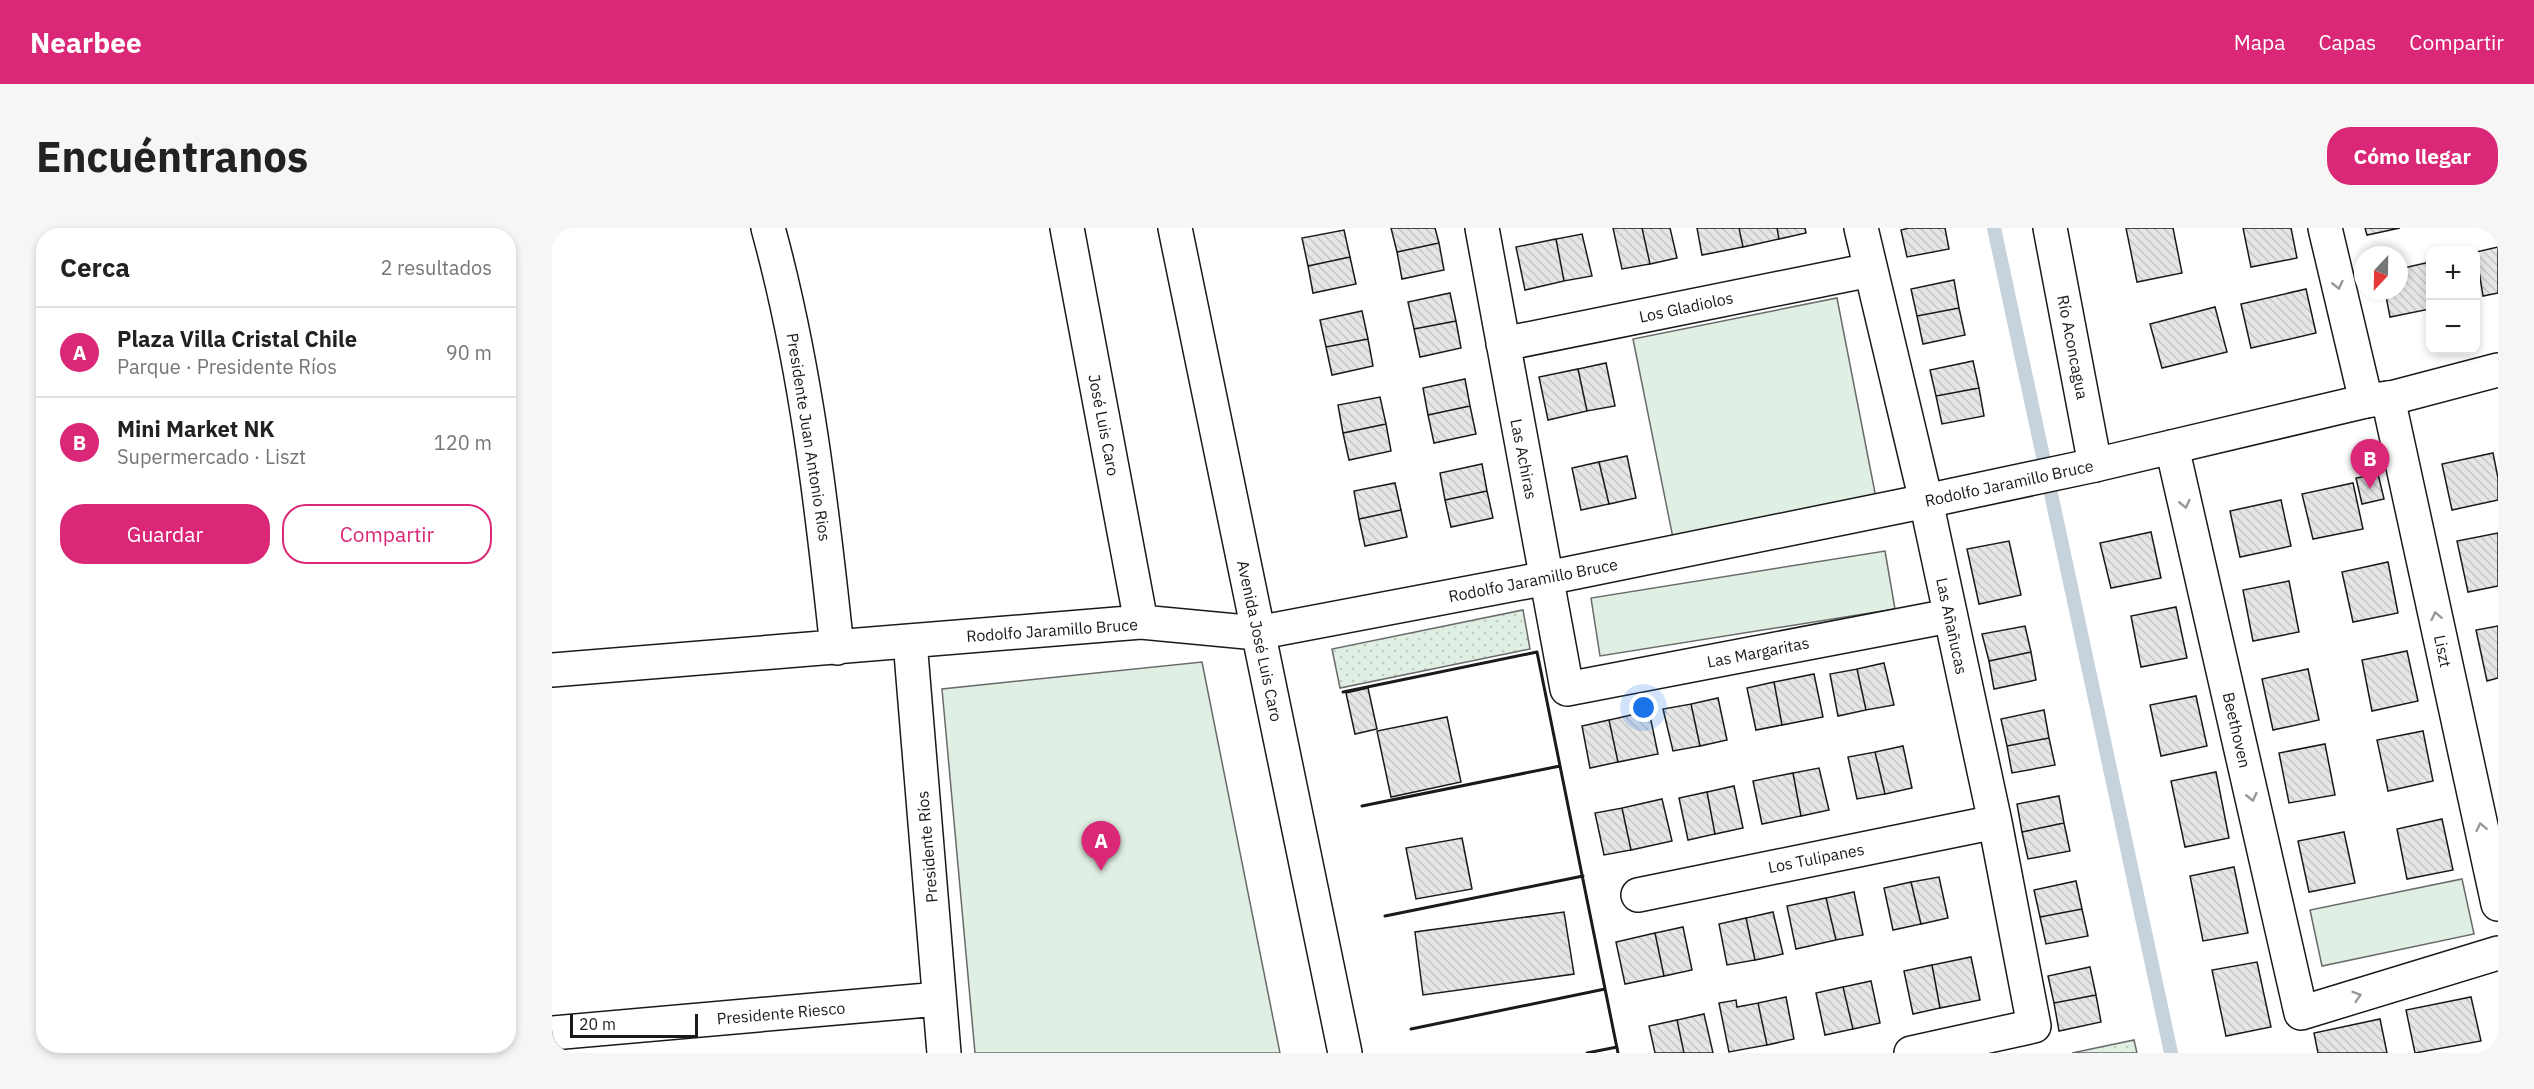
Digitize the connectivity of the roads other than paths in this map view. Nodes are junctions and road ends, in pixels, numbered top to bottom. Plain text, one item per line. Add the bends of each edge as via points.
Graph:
1 (768, 228) edge
2 (1067, 228) edge
3 (1175, 228) edge
4 (1482, 228) edge
5 (1861, 228) edge
6 (2050, 228) edge
7 (2325, 228) edge
8 (1870, 270) junction
9 (1503, 344) junction
10 (2498, 370) edge
11 (2377, 400) junction
12 (2172, 447) junction
13 (2095, 465) junction
14 (1926, 501) junction
15 (1547, 578) junction
16 (1949, 616) junction
17 (1141, 622) junction
18 (1257, 633) junction
19 (910, 641) junction
20 (837, 648) junction
21 (552, 670) edge
22 (1567, 689) joint
23 (1995, 822) junction
24 (1638, 895) dead end
25 (2498, 904) edge
26 (2498, 953) edge
27 (939, 999) junction
28 (552, 1033) edge
29 (944, 1053) edge
30 (1345, 1053) edge
31 (1911, 1053) edge

1 - 20 street, Presidente Juan Antonio Rios via 799,363 819,482
2 - 17 street, José Luis Caro
3 - 18 street, Avenida José Luis Caro
4 - 9 street, Las Achiras
5 - 8 street, Las Añañucas
6 - 13 street, Río Aconcagua
7 -> 11 street, Liszt
8 - 9 street, Los Gladiolos
8 - 14 street, Las Añañucas
9 - 15 street, Las Achiras
10 - 11 street, Rodolfo Jaramillo Bruce
11 - 12 street, Rodolfo Jaramillo Bruce
25 -> 11 street, Liszt
12 - 13 street, Rodolfo Jaramillo Bruce
12 -> 26 street, Beethoven via 2301,1013
13 - 14 street, Rodolfo Jaramillo Bruce
14 - 15 street, Rodolfo Jaramillo Bruce
14 - 16 street, Las Añañucas
15 - 18 street, Rodolfo Jaramillo Bruce
15 - 22 street, Las Achiras
16 - 22 street, Las Margaritas
16 - 23 street, Las Añañucas
17 - 18 street, Rodolfo Jaramillo Bruce
17 - 19 street, Rodolfo Jaramillo Bruce
18 - 30 street, Avenida José Luis Caro
19 - 20 street, Rodolfo Jaramillo Bruce
19 - 27 street, Presidente Ríos
20 - 21 street, Rodolfo Jaramillo Bruce
23 - 24 street, Los Tulipanes
23 - 31 street, Las Añañucas via 2034,1026
27 - 28 street, Presidente Riesco
27 - 29 street, Presidente Ríos

